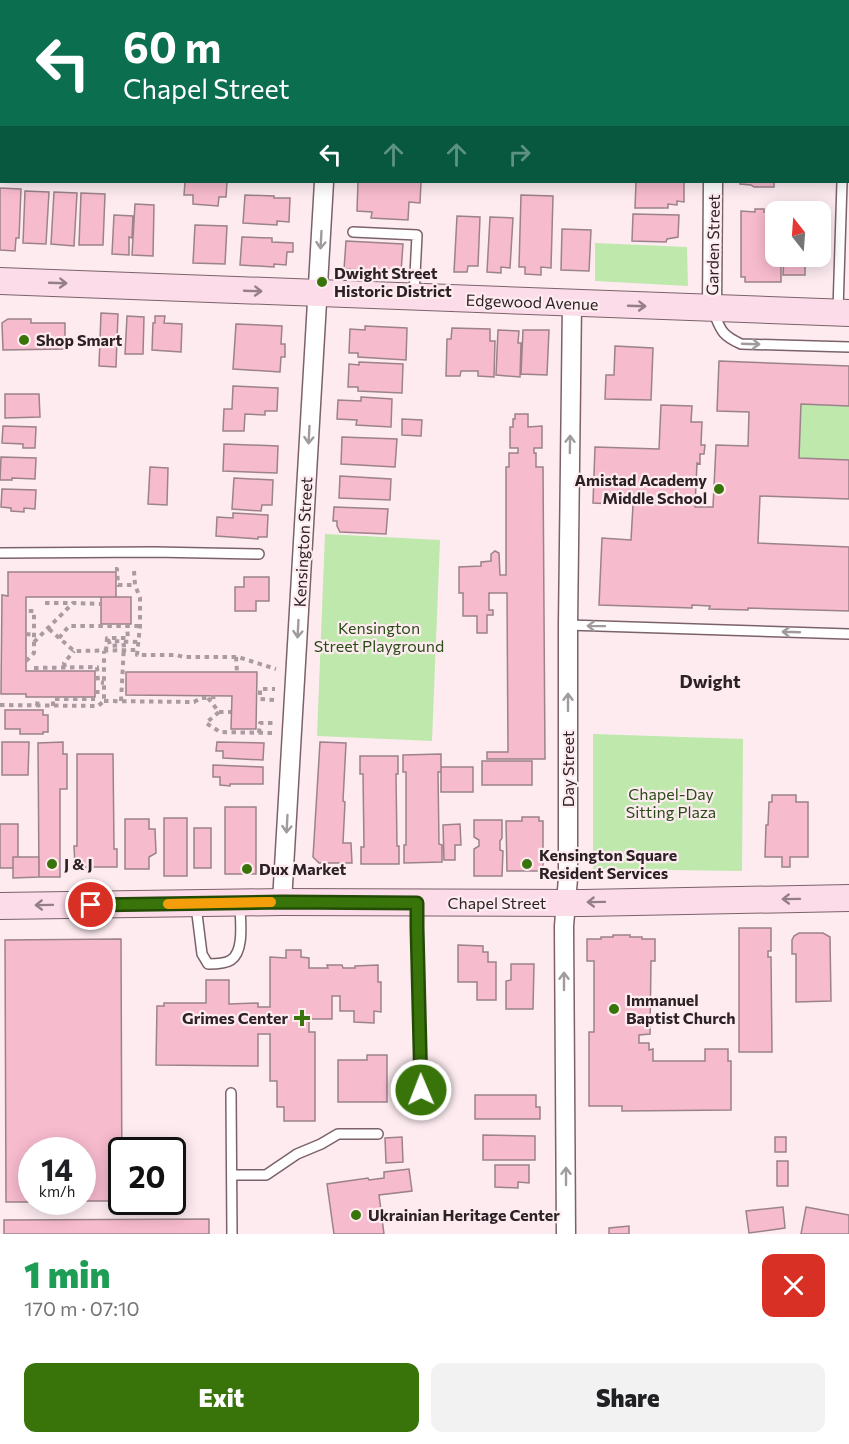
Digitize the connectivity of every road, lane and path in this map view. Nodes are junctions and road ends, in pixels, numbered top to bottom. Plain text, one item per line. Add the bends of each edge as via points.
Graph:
1 (324, 183) edge
2 (713, 183) edge
3 (842, 183) edge
4 (353, 231) dead end
5 (0, 281) edge
6 (318, 294) junction
7 (414, 297) junction
8 (572, 303) junction
9 (712, 308) junction
10 (843, 313) edge
11 (849, 347) edge
12 (0, 553) edge
13 (259, 554) dead end
14 (106, 569) dead end
15 (134, 571) dead end
16 (135, 585) junction
17 (45, 603) dead end
18 (73, 603) junction
19 (101, 604) dead end
20 (26, 611) dead end
21 (568, 625) junction
22 (127, 626) junction
23 (140, 626) junction
24 (49, 629) junction
25 (26, 634) dead end
26 (849, 634) edge
27 (34, 635) junction
28 (59, 638) junction
29 (34, 642) junction
30 (138, 642) junction
31 (124, 650) junction
32 (138, 650) junction
33 (74, 651) junction
34 (105, 651) junction
35 (236, 657) junction
36 (26, 662) dead end
37 (34, 668) dead end
38 (64, 668) junction
39 (276, 669) dead end
40 (237, 672) dead end
41 (104, 683) junction
42 (275, 690) dead end
43 (95, 692) dead end
44 (104, 692) junction
45 (38, 697) dead end
46 (207, 698) junction
47 (216, 698) dead end
48 (79, 699) junction
49 (95, 699) dead end
50 (274, 700) dead end
51 (104, 701) junction
52 (121, 701) junction
53 (0, 705) edge
54 (37, 706) junction
55 (53, 706) junction
56 (80, 706) junction
57 (219, 712) junction
58 (231, 712) dead end
59 (273, 723) dead end
60 (259, 733) junction
61 (272, 733) dead end
62 (849, 898) edge
63 (282, 902) junction
64 (566, 902) junction
65 (196, 903) junction
66 (240, 903) junction
67 (417, 903) junction
68 (0, 906) edge
69 (421, 1090) dead end
70 (231, 1093) dead end
71 (378, 1134) dead end
72 (232, 1175) junction
73 (232, 1234) edge
74 (566, 1234) edge

1 -> 6 street, Kensington Street
2 - 9 street, Garden Street
3 - 10 lane
4 - 7 lane via 417,235
5 -> 6 main road, Edgewood Avenue
6 - 7 main road, Edgewood Avenue
6 -> 63 street, Kensington Street
7 - 8 main road, Edgewood Avenue
8 -> 9 main road, Edgewood Avenue
21 -> 8 street, Day Street
9 - 10 main road, Edgewood Avenue
9 -> 11 lane via 720,329 741,344
12 - 13 lane
14 - 16 path via 117,569 118,585
15 - 16 path
16 - 23 path via 140,598
17 - 18 path
18 - 19 path
18 - 24 path
20 - 27 path via 34,611
26 -> 21 lane
64 -> 21 street, Day Street
22 - 23 path
22 - 28 path via 69,626
22 - 34 path via 128,638 107,638
23 - 30 path
24 - 28 path
24 - 29 path
25 - 27 path
27 - 29 path
28 - 33 path
29 - 36 path via 34,653
30 - 31 path via 109,641 110,646 124,645
30 - 32 path
31 - 32 path
31 - 34 path
31 - 52 path
32 - 35 path via 137,655
33 - 34 path
33 - 38 path
34 - 41 path
35 - 39 path
35 - 40 path
37 - 38 path
38 - 41 path via 97,667 98,682
41 - 44 path
42 - 50 path via 260,689 260,699
43 - 44 path
44 - 51 path
45 - 54 path
46 - 47 path
46 - 52 path via 194,702
46 - 57 path
48 - 49 path
48 - 55 path via 53,699
48 - 56 path
51 - 52 path
51 - 56 path via 98,706
53 - 54 path
54 - 55 path
55 - 56 path
57 - 58 path
57 - 60 path via 206,723 220,732
59 - 60 path via 260,723
60 - 61 path
62 -> 64 main road, Chapel Street
63 - 66 main road, Chapel Street
63 - 67 main road, Chapel Street
64 - 67 main road, Chapel Street
74 -> 64 street, Day Street
65 - 66 main road, Chapel Street
65 - 66 lane via 202,954 208,964 231,960 238,952
65 -> 68 main road, Chapel Street
67 - 69 lane
70 - 72 lane
71 - 72 lane via 338,1134 266,1175
72 - 73 lane

